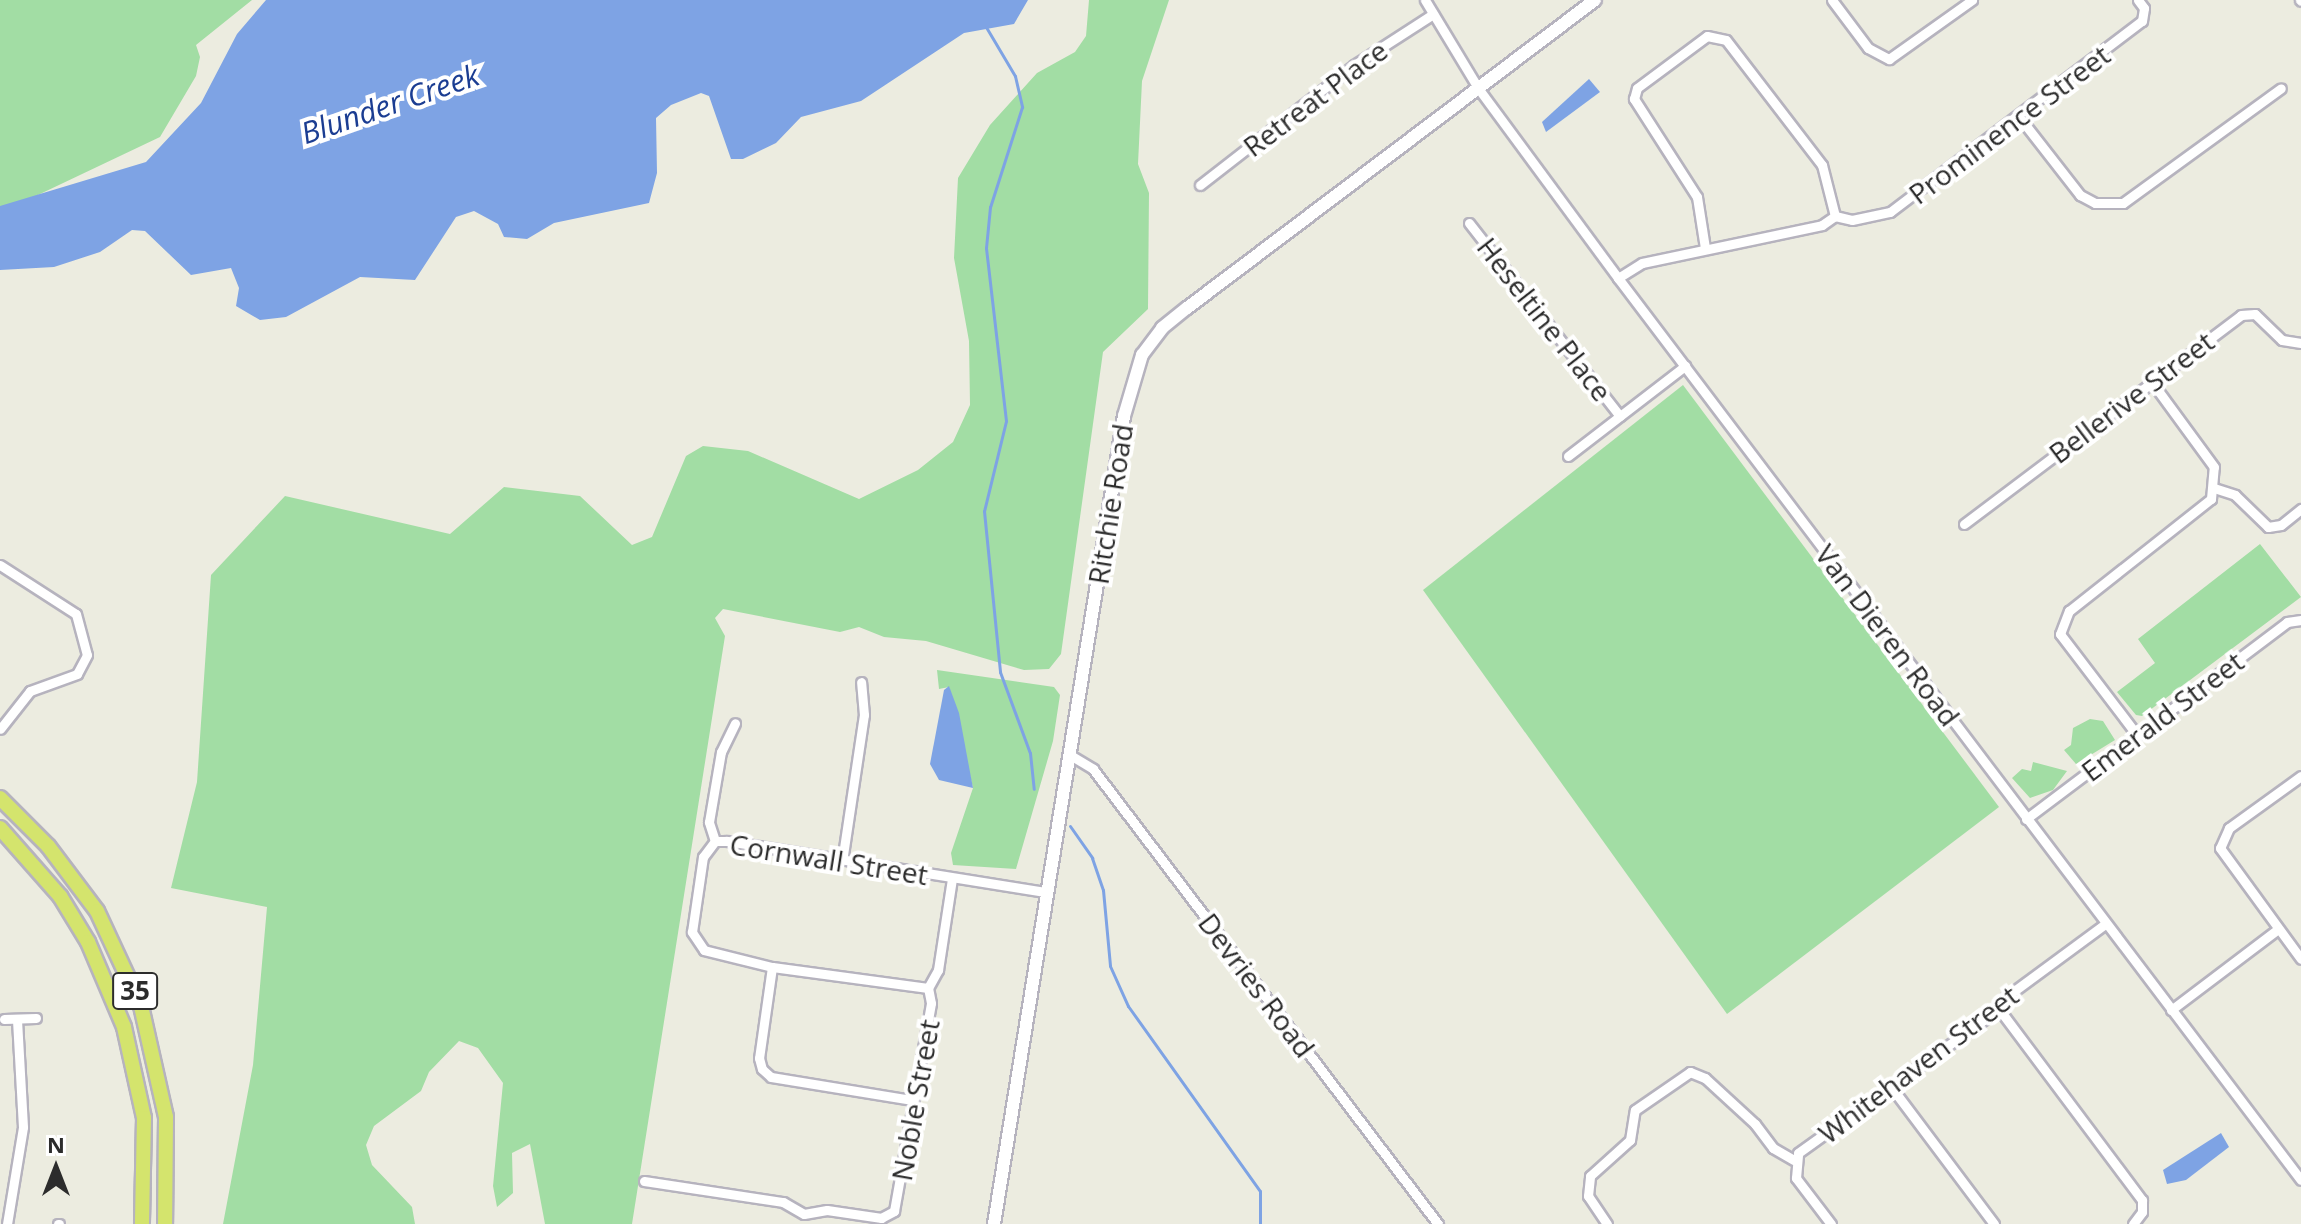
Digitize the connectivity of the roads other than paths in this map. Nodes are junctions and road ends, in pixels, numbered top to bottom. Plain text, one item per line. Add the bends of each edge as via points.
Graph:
1 (1425, 0) edge
2 (1595, 0) edge
3 (1832, 0) edge
4 (1972, 0) edge
5 (2138, 0) edge
6 (1433, 14) junction
7 (1478, 88) junction
8 (2281, 88) dead end
9 (2020, 118) junction
10 (1200, 185) dead end
11 (1835, 216) junction
12 (1469, 223) dead end
13 (1705, 248) junction
14 (1618, 278) junction
15 (2301, 343) edge
16 (1685, 366) junction
17 (2151, 381) junction
18 (1620, 416) junction
19 (1568, 456) dead end
20 (2214, 488) junction
21 (2301, 509) edge
22 (1964, 524) dead end
23 (0, 565) edge
24 (2301, 620) edge
25 (861, 682) dead end
26 (735, 723) dead end
27 (0, 729) edge
28 (2137, 735) junction
29 (1070, 755) junction
30 (2301, 776) edge
31 (0, 798) edge
32 (2026, 819) junction
33 (0, 828) edge
34 (715, 841) junction
35 (843, 855) junction
36 (952, 878) junction
37 (1047, 892) junction
38 (2105, 924) junction
39 (2278, 929) junction
40 (2301, 959) edge
41 (772, 967) junction
42 (928, 988) junction
43 (1999, 1009) junction
44 (2171, 1010) junction
45 (36, 1018) dead end
46 (4, 1019) dead end
47 (17, 1019) junction
48 (1892, 1088) junction
49 (911, 1100) junction
50 (1794, 1160) junction
51 (2301, 1180) edge
52 (644, 1181) dead end
53 (803, 1219) edge
54 (7, 1224) edge
55 (142, 1224) edge
56 (165, 1224) edge
57 (994, 1224) edge
58 (1438, 1224) edge
59 (1607, 1224) edge
60 (1831, 1224) edge
61 (1994, 1224) edge
62 (2133, 1224) edge

1 - 6 street, Van Dieren Road
2 - 7 street, Ritchie Road
3 - 4 street via 1868,48 1889,59
5 - 9 street, Prominence Street via 2144,8 2142,21
6 - 7 street, Van Dieren Road
6 - 10 street, Retreat Place via 1354,65
7 - 14 street, Van Dieren Road
7 - 29 street, Ritchie Road via 1187,308 1162,328 1142,355 1124,416
8 - 9 street via 2123,203 2095,203 2080,195
9 - 11 street, Prominence Street via 1890,212 1852,220
11 - 13 street, Prominence Street via 1822,225
11 - 13 street via 1822,165 1726,40 1707,36 1637,88 1634,99 1697,197
12 - 18 street, Heseltine Place
13 - 14 street, Prominence Street via 1642,263
14 - 16 street, Van Dieren Road
15 - 17 street, Bellerive Street via 2282,340 2255,314 2241,315
16 - 18 street
16 - 32 street, Van Dieren Road
17 - 20 street via 2214,467
17 - 22 street, Bellerive Street
18 - 19 street
20 - 21 street via 2235,495 2254,519 2268,527 2281,525
20 - 28 street via 2202,510 2061,622 2065,643
23 - 27 street via 76,614 87,655 77,674 30,691
24 - 28 street, Emerald Street via 2287,622
25 - 35 street via 864,715
26 - 34 street via 721,752 709,822
28 - 32 street, Emerald Street
29 - 37 street, Ritchie Road
29 - 58 street, Devries Road via 1093,769
30 - 39 street via 2229,828 2220,848
31 - 56 main road, 35 via 48,846 84,893 136,992 159,1069 166,1117
32 - 38 street, Van Dieren Road
33 - 55 main road, 35 via 60,896 94,953 124,1027 144,1118
34 - 35 street, Cornwall Street
34 - 41 street, Cornwall Street via 703,857 692,932 697,944
35 - 36 street, Cornwall Street
36 - 37 street, Cornwall Street
36 - 42 street, Noble Street via 938,970
37 - 57 street, Ritchie Road
38 - 43 street, Whitehaven Street via 2006,997
38 - 44 street, Van Dieren Road
39 - 40 street
39 - 44 street
41 - 42 street, Cornwall Street
41 - 49 street via 759,1058 762,1069 771,1077
42 - 49 street, Noble Street via 931,1003
43 - 48 street, Whitehaven Street
43 - 62 street via 2142,1200 2142,1212
44 - 51 street, Van Dieren Road
45 - 47 street
46 - 47 street
47 - 54 street via 23,1127
48 - 50 street, Whitehaven Street
48 - 61 street
49 - 53 street, Noble Street via 894,1211 881,1218 827,1210
50 - 59 street via 1773,1148 1705,1078 1690,1072 1635,1110 1630,1140 1590,1176 1588,1196
50 - 60 street, Whitehaven Street via 1796,1178
52 - 53 street, Noble Street via 783,1202

